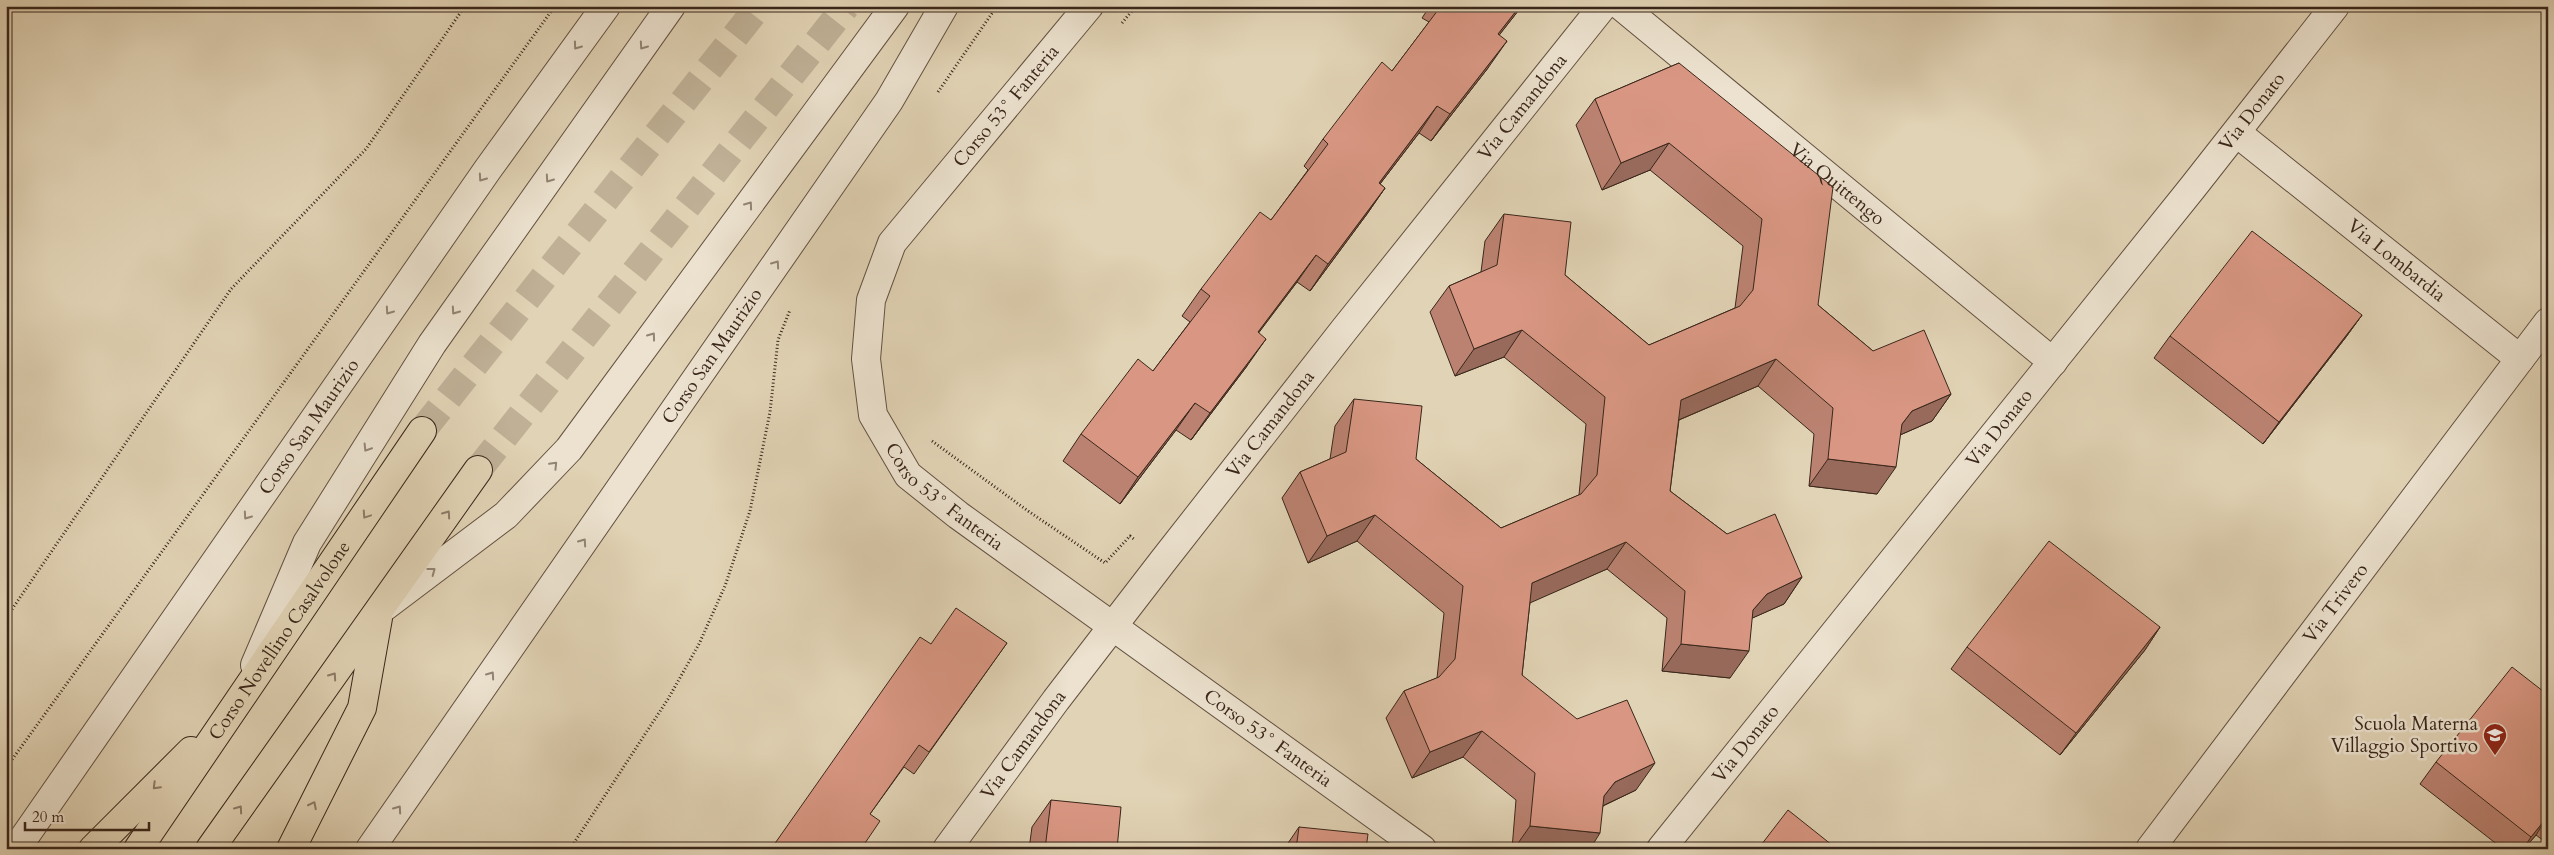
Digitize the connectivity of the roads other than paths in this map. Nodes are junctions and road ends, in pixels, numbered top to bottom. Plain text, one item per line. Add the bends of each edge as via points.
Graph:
1 (606, 6) edge
2 (671, 6) edge
3 (895, 6) edge
4 (944, 6) edge
5 (1089, 6) edge
6 (1603, 6) edge
7 (1621, 6) edge
8 (2335, 6) edge
9 (2236, 132) junction
10 (2548, 322) edge
11 (2520, 360) junction
12 (2052, 362) junction
13 (422, 431) tunnel mouth
14 (478, 470) tunnel mouth
15 (379, 611) junction
16 (1112, 626) junction
17 (240, 702) junction
18 (16, 849) edge
19 (93, 849) edge
20 (138, 849) edge
21 (210, 849) edge
22 (291, 849) edge
23 (370, 849) edge
24 (947, 849) edge
25 (1422, 849) edge
26 (1661, 849) edge
27 (2150, 849) edge

1 -> 18 street, Corso San Maurizio via 488,170
2 -> 17 street via 432,344 307,543
15 -> 3 street via 506,515 569,449
23 -> 4 street, Corso San Maurizio via 889,101
5 - 16 street, Corso 53° Fanteria via 892,243 871,300 866,360 873,414 908,475
6 - 16 street, Via Camandona
7 - 12 street, Via Quittengo
8 - 9 street, Via Donato
9 - 11 street, Via Lombardia
9 - 12 street, Via Donato
10 - 11 street
11 - 27 street, Via Trivero
12 - 26 street, Via Donato
13 -> 17 highway, Corso Novellino Casalvolone
15 -> 14 highway
21 -> 15 highway
22 -> 15 highway via 362,708
16 - 24 street, Via Camandona
16 - 25 street, Corso 53° Fanteria
17 -> 19 highway
17 - 20 highway, Corso Novellino Casalvolone

